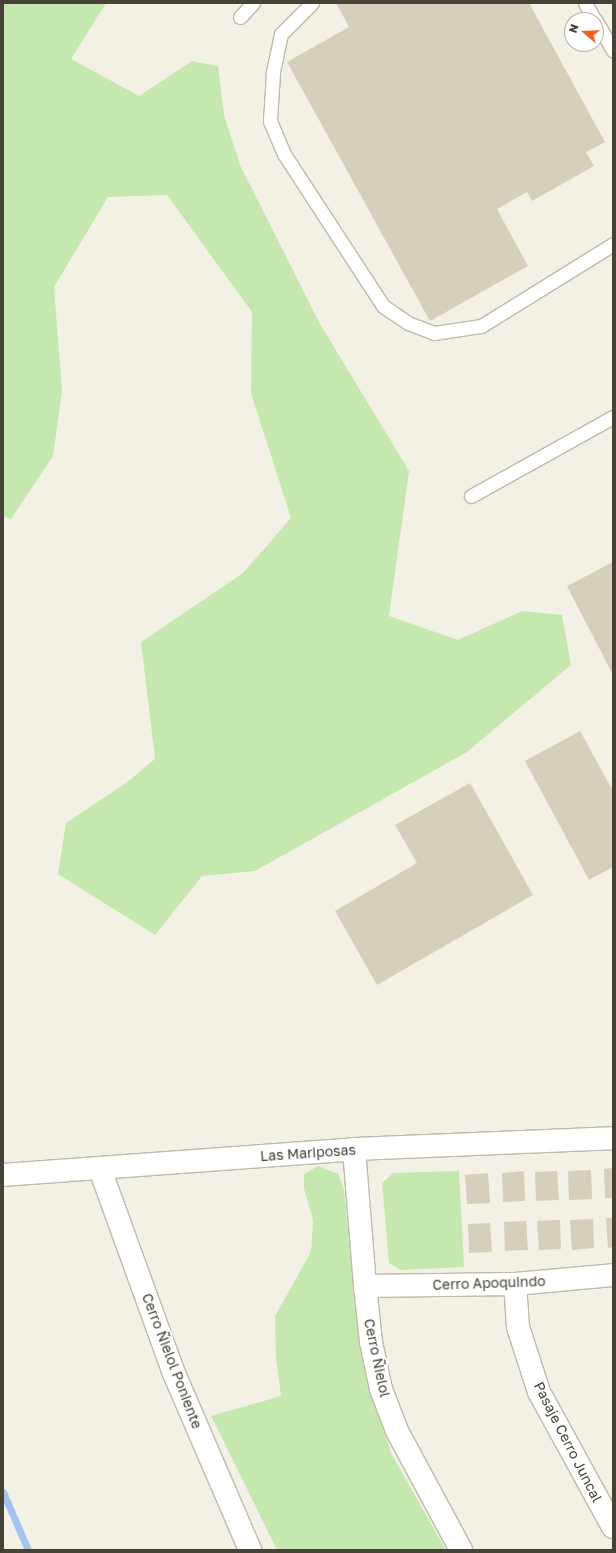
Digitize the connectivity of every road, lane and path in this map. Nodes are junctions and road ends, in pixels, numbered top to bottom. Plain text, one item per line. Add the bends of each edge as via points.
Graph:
1 (253, 3) edge
2 (312, 3) edge
3 (585, 3) edge
4 (590, 12) edge
5 (240, 17) dead end
6 (604, 35) edge
7 (613, 51) edge
8 (613, 244) edge
9 (613, 417) edge
10 (471, 496) dead end
11 (613, 1138) edge
12 (354, 1149) junction
13 (100, 1169) junction
14 (3, 1175) edge
15 (613, 1275) edge
16 (515, 1284) junction
17 (365, 1286) junction
18 (613, 1527) edge
19 (250, 1550) edge
20 (460, 1550) edge

1 - 5 lane
2 - 8 lane via 281,34 273,73 270,121 288,160 383,306 408,323 434,333 481,326
3 - 4 lane
6 - 7 lane
9 - 10 lane
11 - 12 street, Las Mariposas
12 - 13 street, Las Mariposas
12 - 17 street, Cerro Ñielol
13 - 14 street, Las Mariposas
13 - 19 street, Cerro Ñielol Poniente via 173,1371
15 - 16 street, Cerro Apoquindo
16 - 17 street, Cerro Apoquindo
16 - 18 street, Pasaje Cerro Juncal via 518,1327 540,1392
17 - 20 street, Cerro Ñielol via 371,1342 381,1389 397,1431

